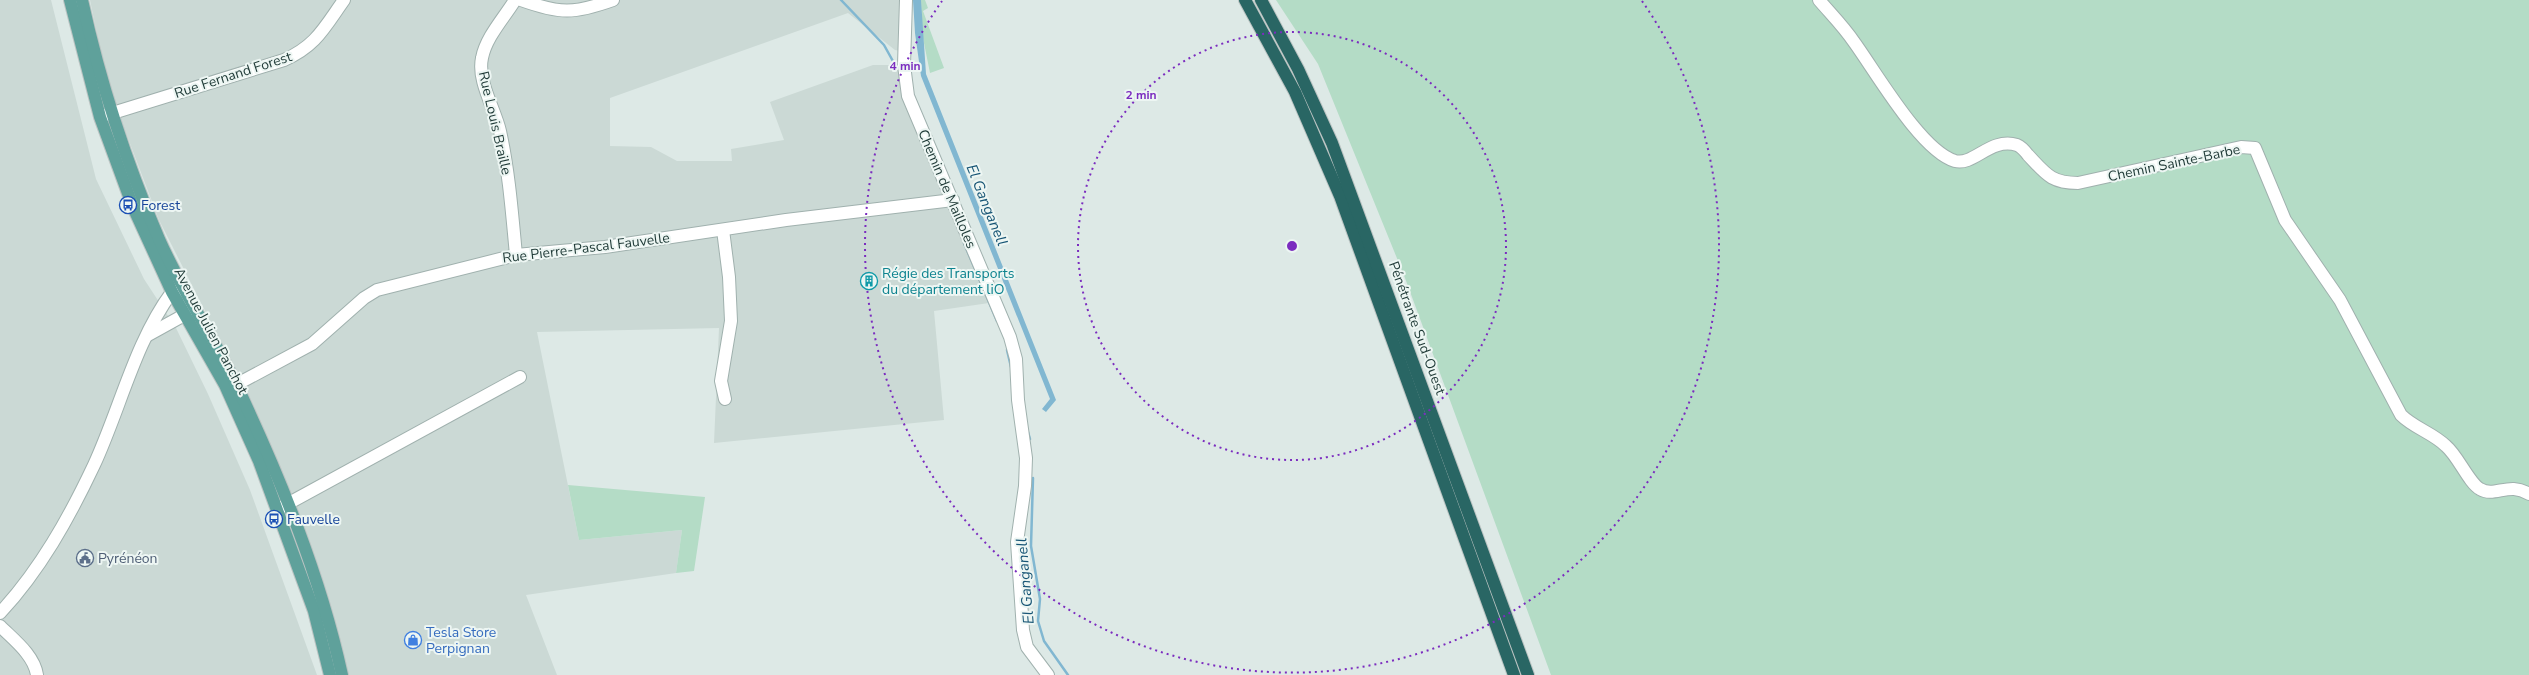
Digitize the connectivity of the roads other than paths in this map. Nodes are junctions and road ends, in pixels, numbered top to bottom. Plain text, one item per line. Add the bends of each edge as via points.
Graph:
1 (70, 0) edge
2 (82, 0) edge
3 (344, 0) edge
4 (515, 0) edge
5 (521, 0) edge
6 (613, 0) edge
7 (906, 0) edge
8 (1245, 0) edge
9 (1260, 0) edge
10 (1819, 0) edge
11 (106, 115) junction
12 (953, 200) junction
13 (723, 230) junction
14 (516, 255) junction
15 (185, 290) junction
16 (172, 292) junction
17 (186, 314) junction
18 (148, 335) junction
19 (520, 377) dead end
20 (231, 387) junction
21 (725, 399) dead end
22 (2529, 494) edge
23 (283, 507) junction
24 (0, 613) edge
25 (0, 626) edge
26 (37, 675) edge
27 (330, 675) edge
28 (342, 675) edge
29 (1048, 675) edge
30 (1514, 675) edge
31 (1528, 675) edge

1 - 11 main road, Avenue Julien Panchot
2 - 11 main road, Avenue Julien Panchot
3 - 11 street, Rue Fernand Forest via 315,41 302,52 284,60
4 - 14 street, Rue Louis Braille via 486,45 482,59 483,76 500,130 509,179
5 - 6 street via 567,12 585,10
7 - 12 street, Chemin de Mailloles via 904,65 908,96
8 - 30 highway via 1295,92 1340,196
9 - 31 highway, Pénétrante Sud-Ouest via 1298,70 1332,143
10 - 22 street, Chemin Sainte-Barbe via 1853,40 1925,140 1948,159 1959,162 1999,144 2009,143 2021,146 2048,176 2061,183 2078,183 2241,147 2255,148 2285,220 2340,300 2401,415 2410,424 2446,445 2480,489 2491,492 2508,488 2520,489
11 - 15 main road, Avenue Julien Panchot via 160,240
11 - 16 main road, Avenue Julien Panchot via 133,207
12 - 13 street, Rue Pierre-Pascal Fauvelle
12 - 29 street, Chemin de Mailloles via 1010,338 1016,359 1018,400 1026,458 1017,542 1023,630 1027,647
13 - 14 street, Rue Pierre-Pascal Fauvelle via 605,247
13 - 21 street via 731,321 721,382
14 - 20 street, Rue Pierre-Pascal Fauvelle via 377,290 364,298 312,344
15 - 16 street
15 - 17 street
15 - 20 main road, Avenue Julien Panchot
16 - 17 main road, Avenue Julien Panchot
16 - 18 street via 164,302
17 - 18 street
17 - 20 main road, Avenue Julien Panchot
18 - 24 street via 94,465 41,563
19 - 23 street
20 - 23 main road, Avenue Julien Panchot
23 - 27 main road, Avenue Julien Panchot
23 - 28 main road, Avenue Julien Panchot via 322,600
25 - 26 street via 21,647 35,666

